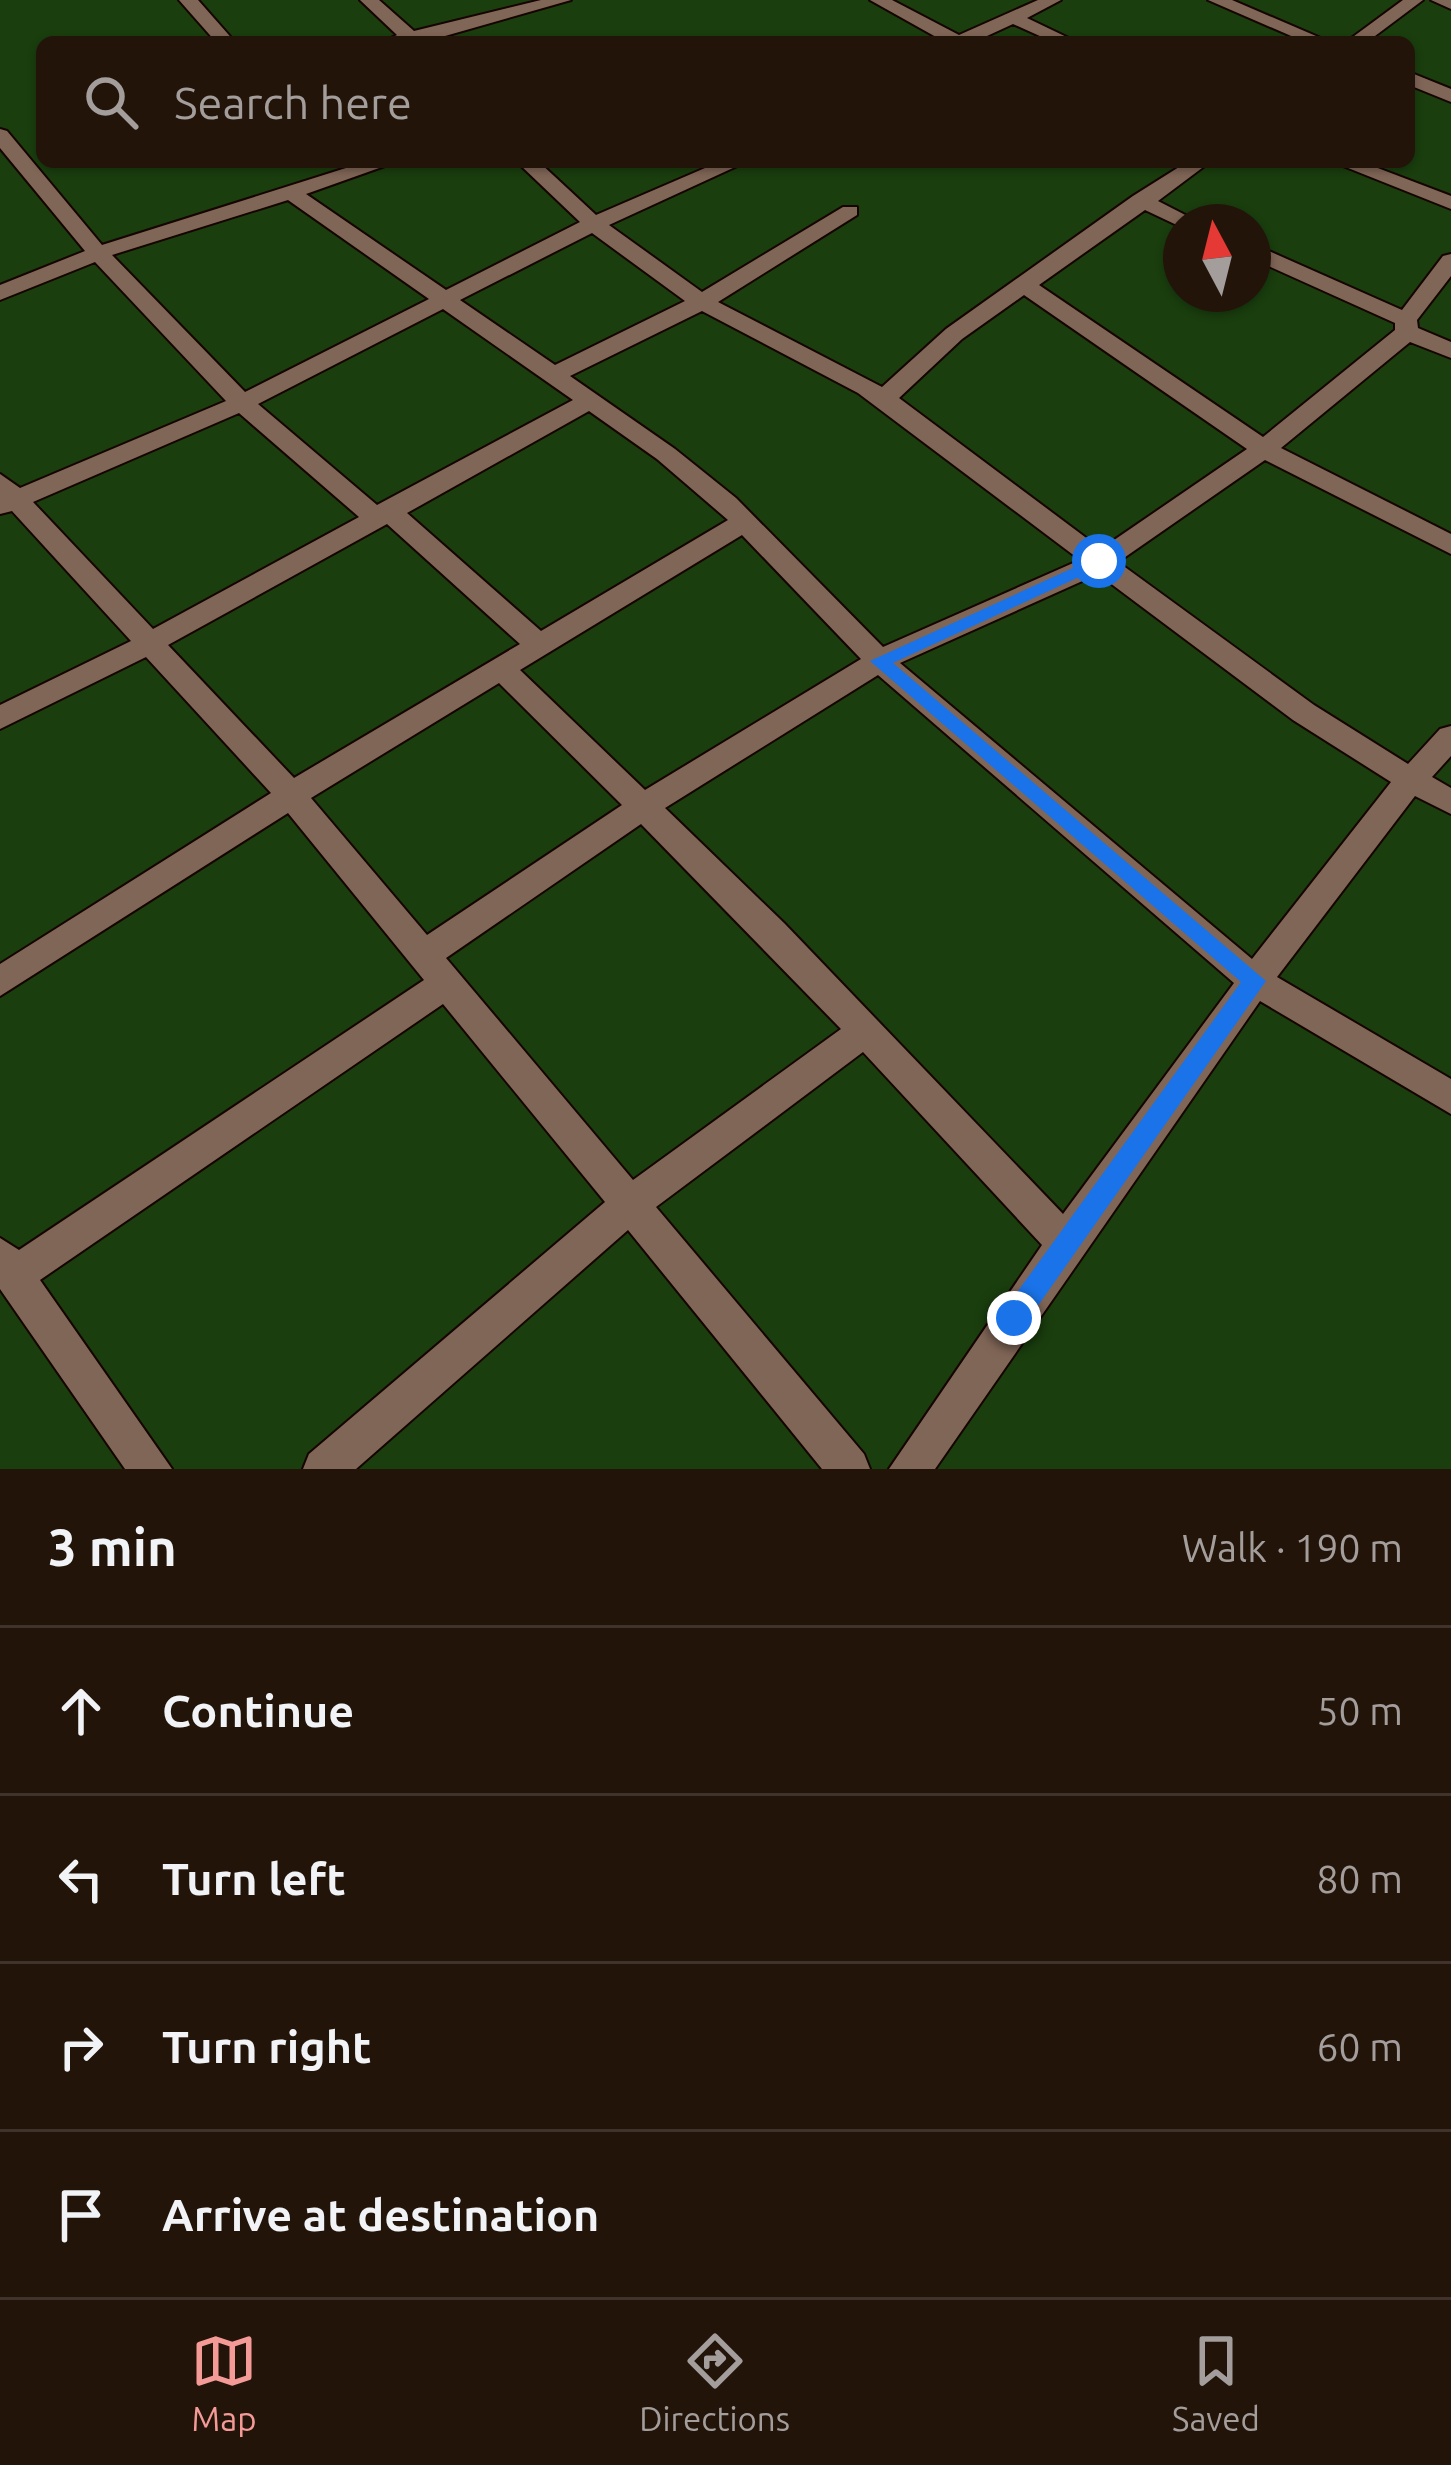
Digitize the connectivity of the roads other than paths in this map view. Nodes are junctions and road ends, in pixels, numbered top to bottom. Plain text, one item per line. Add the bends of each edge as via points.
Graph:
1 (188, 0) edge
2 (369, 0) edge
3 (562, 0) edge
4 (879, 0) edge
5 (1052, 0) edge
6 (1217, 0) edge
7 (1414, 0) edge
8 (1440, 0) edge
9 (1451, 4) edge
10 (1011, 17) junction
11 (221, 36) edge
12 (402, 36) edge
13 (422, 36) edge
14 (948, 36) edge
15 (971, 36) edge
16 (1054, 36) edge
17 (1306, 36) edge
18 (1363, 36) edge
19 (1415, 80) edge
20 (1451, 95) edge
21 (0, 135) edge
22 (36, 149) edge
23 (7, 159) edge
24 (367, 168) edge
25 (533, 168) edge
26 (722, 168) edge
27 (1191, 168) edge
28 (1358, 168) edge
29 (290, 192) junction
30 (1140, 200) junction
31 (1451, 203) edge
32 (850, 211) dead end
33 (1163, 211) edge
34 (591, 225) junction
35 (98, 254) junction
36 (1271, 260) edge
37 (1451, 261) edge
38 (1025, 286) junction
39 (0, 293) edge
40 (441, 299) junction
41 (701, 302) junction
42 (1406, 326) junction
43 (1451, 350) edge
44 (553, 376) junction
45 (884, 399) junction
46 (588, 402) junction
47 (242, 403) junction
48 (1265, 450) junction
49 (4, 496) edge
50 (380, 513) junction
51 (745, 521) junction
52 (1451, 545) edge
53 (1099, 561) junction
54 (152, 642) junction
55 (538, 644) junction
56 (880, 661) junction
57 (500, 667) junction
58 (0, 718) edge
59 (1451, 737) edge
60 (1409, 779) junction
61 (291, 795) junction
62 (1451, 802) edge
63 (642, 806) junction
64 (435, 969) junction
65 (1255, 981) junction
66 (0, 982) edge
67 (865, 1031) junction
68 (1451, 1098) edge
69 (629, 1204) junction
70 (1065, 1243) junction
71 (8, 1265) edge
72 (151, 1469) edge
73 (324, 1469) edge
74 (849, 1469) edge
75 (910, 1469) edge

1 - 11 street
2 - 12 street
3 - 13 street
4 - 14 street
5 - 10 street
6 - 17 street
7 - 18 street
8 - 9 street
10 - 15 street
10 - 16 street
19 - 20 street
21 - 23 street
22 - 23 street
23 - 35 street
24 - 29 street
25 - 34 street
26 - 34 street
27 - 30 street
28 - 31 street
29 - 35 street
29 - 40 street
30 - 33 street
30 - 38 street
32 - 41 street
34 - 40 street
34 - 41 street
35 - 39 street
35 - 47 street
36 - 42 street
37 - 42 street
38 - 45 street via 954,334
38 - 48 street
40 - 44 street
40 - 47 street
41 - 44 street
41 - 45 street
42 - 43 street
42 - 48 street
44 - 46 street
45 - 53 street
46 - 50 street
46 - 51 street
47 - 49 street
47 - 50 street
48 - 52 street
48 - 53 street
49 - 54 street
50 - 54 street
50 - 55 street
51 - 55 street
51 - 56 street
53 - 56 street
53 - 60 street
54 - 58 street
54 - 61 street
55 - 57 street
56 - 63 street
56 - 65 street
57 - 61 street
57 - 63 street
59 - 60 street
60 - 62 street
60 - 65 street
61 - 64 street
61 - 66 street
63 - 64 street
63 - 67 street
64 - 69 street
64 - 71 street
65 - 68 street
65 - 70 street
67 - 69 street
67 - 70 street
69 - 73 street
69 - 74 street
70 - 75 street
71 - 72 street

